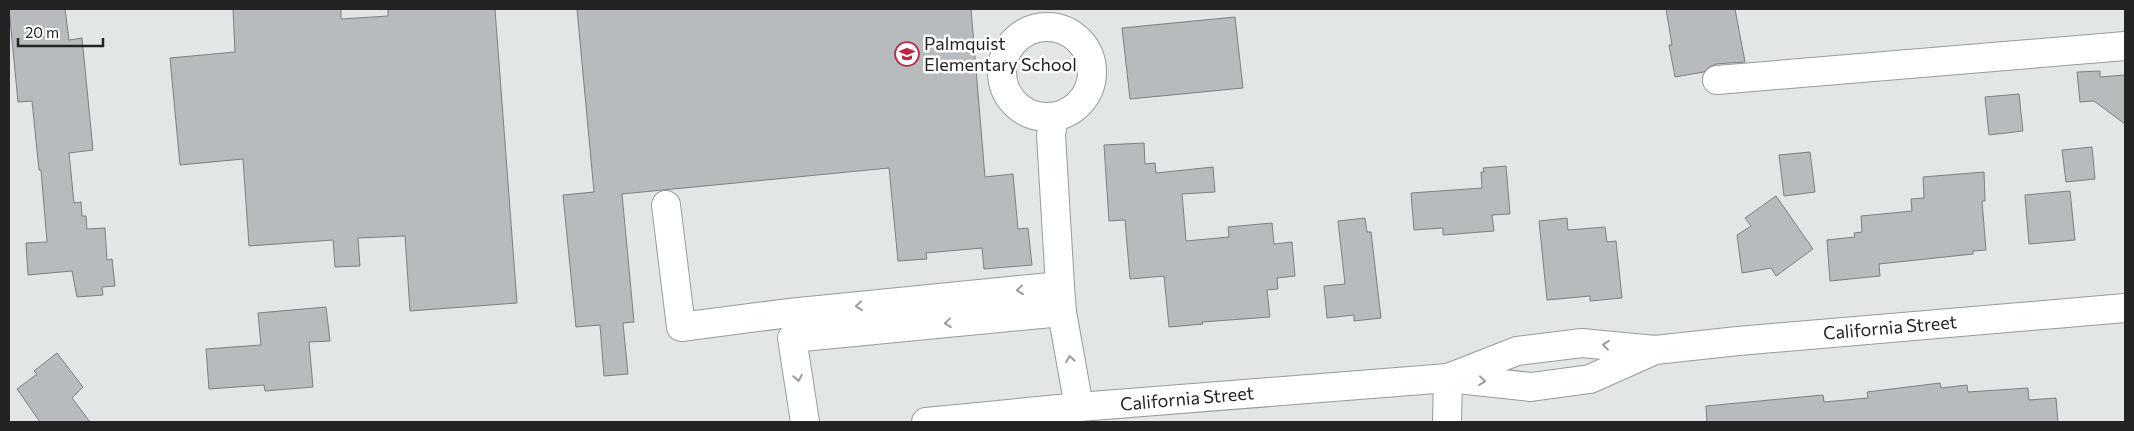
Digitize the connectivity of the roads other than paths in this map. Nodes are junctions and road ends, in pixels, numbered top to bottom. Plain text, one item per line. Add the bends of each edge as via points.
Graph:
1 (2125, 46) edge
2 (1717, 80) dead end
3 (1054, 117) dead end
4 (666, 205) dead end
5 (1061, 299) junction
6 (2125, 308) edge
7 (791, 325) junction
8 (1655, 350) junction
9 (1448, 378) junction
10 (1079, 407) junction
11 (805, 422) edge
12 (926, 422) edge
13 (1447, 422) edge

1 - 2 main road
3 - 5 main road via 1050,136
4 - 7 main road via 680,327
5 -> 7 main road
10 -> 5 main road
6 - 8 main road, California Street
7 -> 11 main road
8 -> 9 main road, California Street via 1582,343 1517,351
9 -> 8 main road, California Street via 1531,387 1590,379
9 - 10 main road, California Street
9 - 13 main road
10 - 12 main road, California Street

